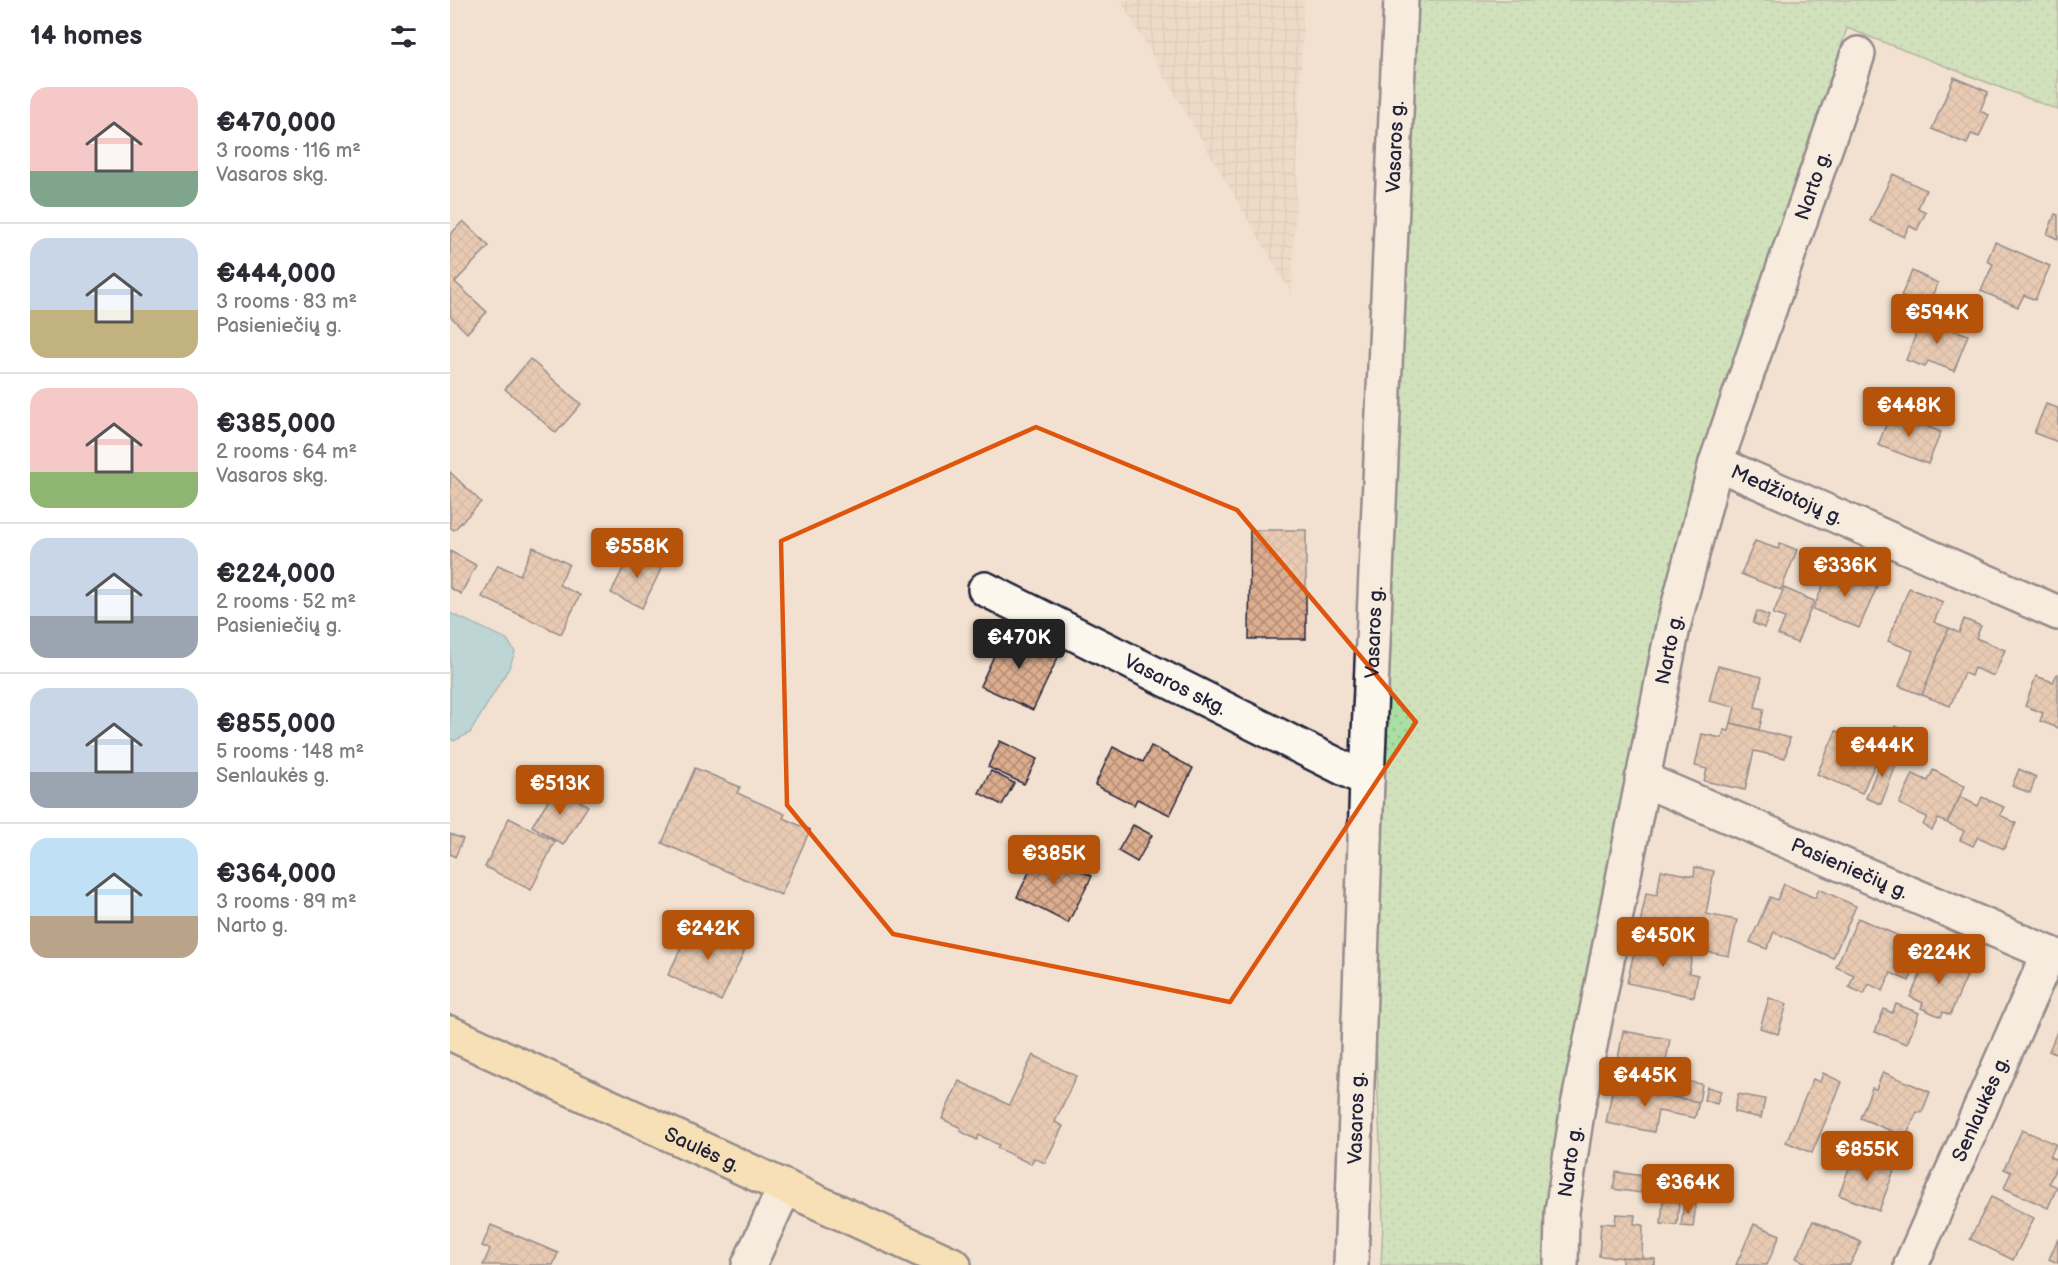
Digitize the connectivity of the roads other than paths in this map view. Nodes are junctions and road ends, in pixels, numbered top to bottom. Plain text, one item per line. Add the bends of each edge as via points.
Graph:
1 (1401, 0) edge
2 (1858, 54) dead end
3 (1716, 463) junction
4 (985, 590) dead end
5 (2058, 613) edge
6 (1642, 779) junction
7 (1367, 780) junction
8 (2054, 955) edge
9 (450, 1033) edge
10 (785, 1187) junction
11 (749, 1265) edge
12 (954, 1265) edge
13 (1351, 1265) edge
14 (1561, 1265) edge
15 (1911, 1265) edge

1 - 7 street, Vasaros g.
2 - 3 street, Narto g.
3 - 5 street, Medžiotojų g.
3 - 6 street, Narto g. via 1673,627
4 - 7 street, Vasaros skg.
6 - 8 street, Pasieniečių g.
6 - 14 street, Narto g. via 1578,1106 1562,1212
7 - 13 street, Vasaros g.
8 - 15 street, Senlaukės g.
9 - 10 main road, Saulės g.
10 - 11 street
10 - 12 main road, Saulės g.

